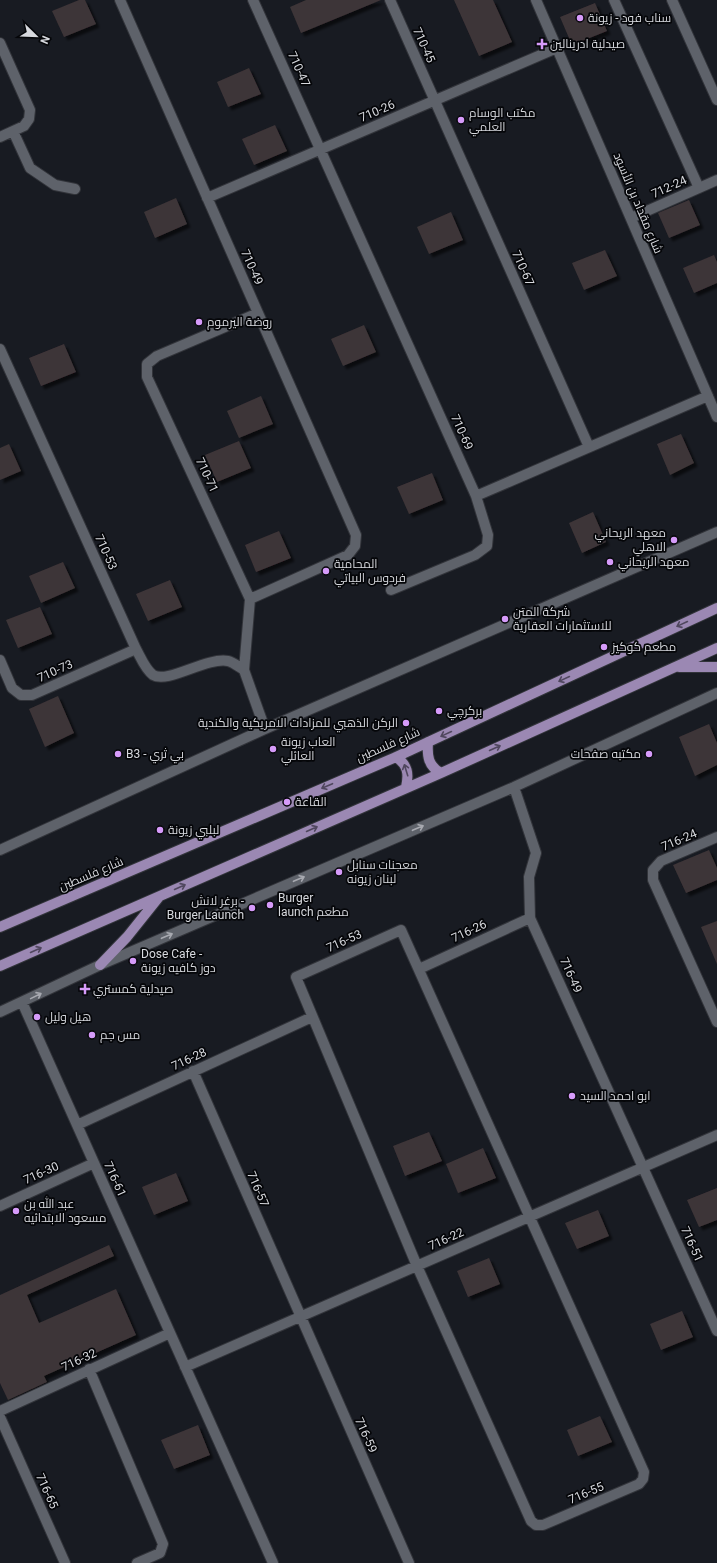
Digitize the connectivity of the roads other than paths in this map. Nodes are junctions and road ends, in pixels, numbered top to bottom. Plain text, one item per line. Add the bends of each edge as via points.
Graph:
1 (120, 0) edge
2 (253, 0) edge
3 (390, 0) edge
4 (536, 0) edge
5 (614, 0) edge
6 (672, 0) edge
7 (0, 43) edge
8 (557, 48) junction
9 (434, 100) junction
10 (717, 100) edge
11 (13, 131) junction
12 (0, 137) edge
13 (320, 150) junction
14 (716, 182) edge
15 (699, 188) junction
16 (75, 189) dead end
17 (207, 198) junction
18 (631, 218) junction
19 (258, 313) junction
20 (0, 349) edge
21 (708, 396) junction
22 (717, 417) edge
23 (588, 447) junction
24 (476, 496) junction
25 (717, 532) edge
26 (391, 590) dead end
27 (250, 599) junction
28 (717, 608) edge
29 (717, 648) edge
30 (136, 649) junction
31 (0, 660) edge
32 (676, 667) junction
33 (717, 667) edge
34 (244, 670) junction
35 (717, 693) edge
36 (265, 729) junction
37 (428, 742) junction
38 (396, 757) junction
39 (441, 773) junction
40 (406, 787) junction
41 (514, 787) junction
42 (717, 838) edge
43 (0, 850) edge
44 (160, 896) junction
45 (530, 918) junction
46 (0, 927) edge
47 (100, 965) junction
48 (0, 966) edge
49 (419, 969) junction
50 (22, 1002) junction
51 (0, 1012) edge
52 (312, 1017) junction
53 (717, 1022) edge
54 (193, 1072) junction
55 (76, 1125) junction
56 (717, 1135) edge
57 (94, 1164) junction
58 (643, 1168) junction
59 (0, 1206) edge
60 (530, 1217) junction
61 (417, 1266) junction
62 (300, 1317) junction
63 (717, 1331) edge
64 (170, 1333) junction
65 (185, 1367) junction
66 (89, 1370) junction
67 (0, 1411) edge
68 (0, 1417) edge
69 (3, 1430) edge
70 (65, 1563) edge
71 (138, 1563) edge
72 (273, 1563) edge
73 (409, 1563) edge

1 - 17 street, 710-49
2 - 13 street, 710-47
3 - 9 street, 710-45
4 - 8 street, شارع مقداد بن الأسود
5 - 15 street
6 - 10 street
7 - 11 street via 30,110 29,119 24,126
8 - 9 street, 710-26
8 - 18 street, شارع مقداد بن الأسود
9 - 13 street, 710-26
9 - 23 street, 710-67
11 - 12 street
11 - 16 street via 30,168 55,185
13 - 17 street, 710-26
13 - 24 street, 710-69
14 - 15 street, 712-24
15 - 18 street, 712-24
17 - 19 street, 710-49
18 - 21 street, شارع مقداد بن الأسود
19 - 27 street, 710-49 via 356,535 355,546 348,555
19 - 27 street, 710-71 via 157,356 147,364 147,377
20 - 30 street, 710-53
21 - 22 street, شارع مقداد بن الأسود
21 - 23 street
23 - 24 street
24 - 26 street, 710-69 via 488,535 487,546 475,555
25 - 36 street
27 - 34 street
28 -> 37 main road, شارع فلسطين
29 - 32 main road
30 - 31 street, 710-73 via 32,695 21,694 12,688
30 - 34 street, 710-53 via 148,670 154,676 164,678 216,660 229,661
32 - 33 main road
39 -> 32 main road
34 - 36 street
35 - 41 street
36 - 43 street
37 - 38 main road, شارع فلسطين
37 - 39 main road via 429,762
40 -> 38 main road via 406,767
38 -> 46 main road, شارع فلسطين
39 - 40 main road
44 -> 40 main road
41 - 45 street, 716-49 via 536,853 529,877
47 -> 41 street
42 - 53 street, 716-24 via 661,861 653,870 653,880
44 - 47 main road via 127,937
48 -> 44 main road
45 - 49 street, 716-26
45 - 58 street, 716-49
50 -> 47 street
49 - 52 street, 716-53 via 402,930 296,977
49 - 60 street, 716-53
50 - 51 street
50 - 55 street, 716-61
52 - 54 street, 716-28
52 - 61 street, 716-53
54 - 55 street, 716-28
54 - 62 street, 716-57
55 - 57 street, 716-61
56 - 58 street, 716-22
57 - 59 street, 716-30
57 - 64 street, 716-61
58 - 60 street, 716-22
58 - 63 street, 716-51
60 - 61 street, 716-22
60 - 61 street, 716-55 via 644,1472 639,1484 543,1525 536,1525 531,1521
61 - 62 street, 716-22
62 - 65 street, 716-22
62 - 73 street, 716-59
64 - 65 street, 716-61
64 - 66 street, 716-32
65 - 72 street
66 - 67 street, 716-32
66 - 71 street via 163,1544 160,1553
68 - 69 street, 716-65
69 - 70 street, 716-65

